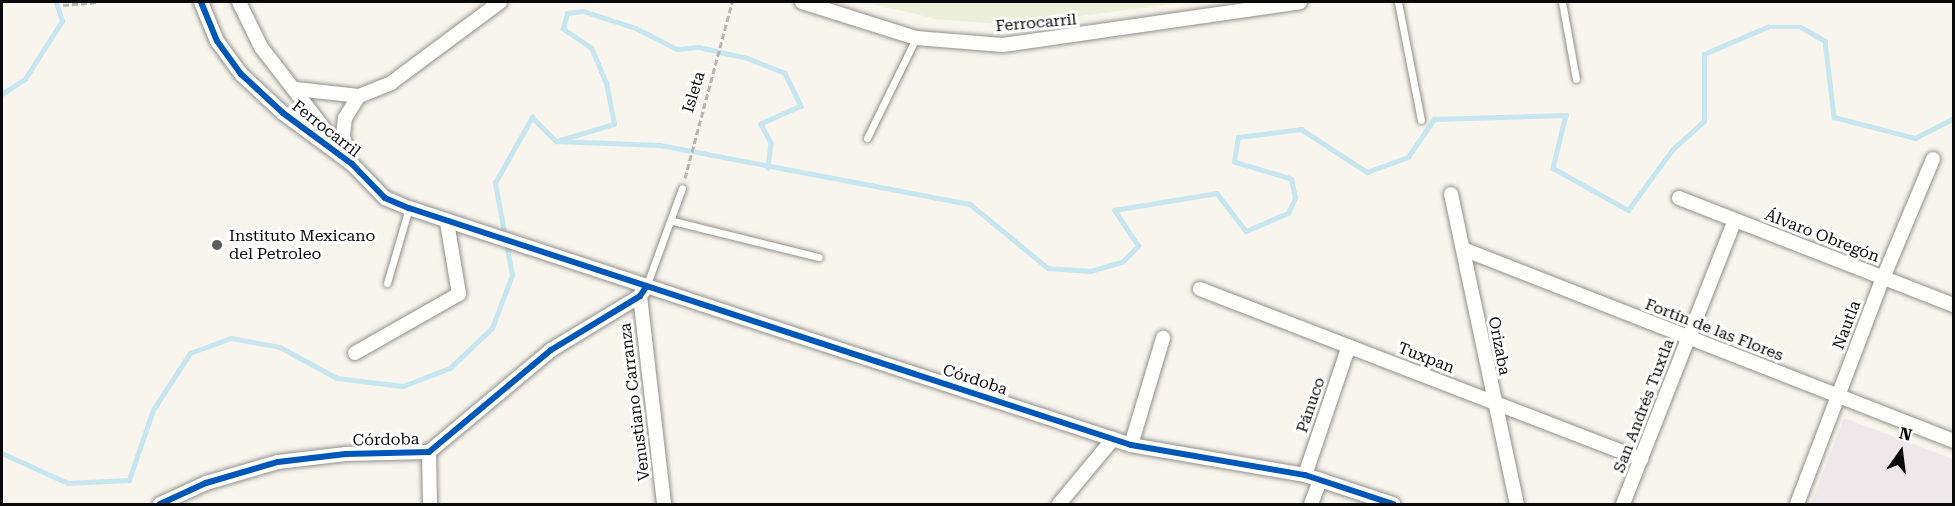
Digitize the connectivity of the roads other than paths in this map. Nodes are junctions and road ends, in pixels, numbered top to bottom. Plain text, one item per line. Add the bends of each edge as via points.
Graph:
1 (201, 2) edge
2 (239, 2) edge
3 (500, 2) edge
4 (802, 2) edge
5 (1300, 2) edge
6 (1398, 2) edge
7 (1562, 2) edge
8 (916, 38) junction
9 (1576, 79) dead end
10 (296, 89) junction
11 (359, 96) junction
12 (1421, 120) dead end
13 (867, 138) dead end
14 (1933, 159) dead end
15 (352, 164) junction
16 (682, 188) road end
17 (1451, 194) dead end
18 (1679, 198) dead end
19 (408, 208) junction
20 (1735, 220) junction
21 (673, 221) junction
22 (447, 222) junction
23 (1463, 249) junction
24 (554, 257) joint
25 (819, 257) dead end
26 (1883, 278) junction
27 (387, 283) dead end
28 (1200, 289) dead end
29 (643, 292) junction
30 (1953, 305) edge
31 (1163, 338) dead end
32 (1689, 338) junction
33 (1349, 346) junction
34 (355, 353) dead end
35 (1838, 396) junction
36 (1494, 402) junction
37 (1113, 439) junction
38 (1953, 441) edge
39 (1131, 445) junction
40 (429, 452) junction
41 (1641, 459) junction
42 (1305, 475) junction
43 (1320, 480) junction
44 (160, 504) edge
45 (430, 504) edge
46 (664, 504) edge
47 (1059, 504) edge
48 (1311, 504) edge
49 (1393, 504) edge
50 (1517, 504) edge
51 (1623, 504) edge
52 (1797, 504) edge

1 - 15 street, Ferrocarril via 217,41 241,74 283,113
2 - 10 street, Ferrocarril via 261,47
3 - 11 street, Ferrocarril via 391,83
4 - 8 street, Ferrocarril
5 - 8 street, Ferrocarril via 1035,43 1003,45
6 - 12 lane
7 - 9 lane
8 - 13 lane
10 - 11 street, Ferrocarril
10 - 15 street, Ferrocarril
11 - 15 street, Ferrocarril via 345,118 343,136
14 - 26 street, Nautla
15 - 19 street, Ferrocarril via 385,198
16 - 21 lane
17 - 23 street, Orizaba
18 - 20 street, Álvaro Obregón
19 - 22 street, Ferrocarril
19 - 27 lane
20 - 26 street, Álvaro Obregón
20 - 32 street, San Andrés Tuxtla
21 - 25 lane
21 - 29 lane
22 - 24 street, Ferrocarril
22 - 34 street via 459,294
23 - 32 street, Fortín de las Flores
23 - 36 street, Orizaba
24 - 29 street, Córdoba
26 - 30 street, Álvaro Obregón
26 - 35 street, Nautla
28 - 33 street, Tuxpan
29 - 37 street, Córdoba
29 - 40 street, Córdoba via 551,350
29 - 46 street, Venustiano Carranza
31 - 39 street
32 - 35 street, Fortín de las Flores
32 - 41 street, San Andrés Tuxtla
33 - 36 street, Tuxpan
33 - 42 street, Pánuco
35 - 38 street, Fortín de las Flores
35 - 52 street, Nautla
36 - 41 street, Tuxpan
36 - 50 street, Orizaba
37 - 39 street, Córdoba
37 - 47 street
39 - 42 street, Córdoba
40 - 44 street, Córdoba via 346,454 278,462 206,483
40 - 45 street, Córdoba
41 - 51 street, San Andrés Tuxtla
42 - 43 street, Córdoba
43 - 48 street
43 - 49 street, Córdoba

